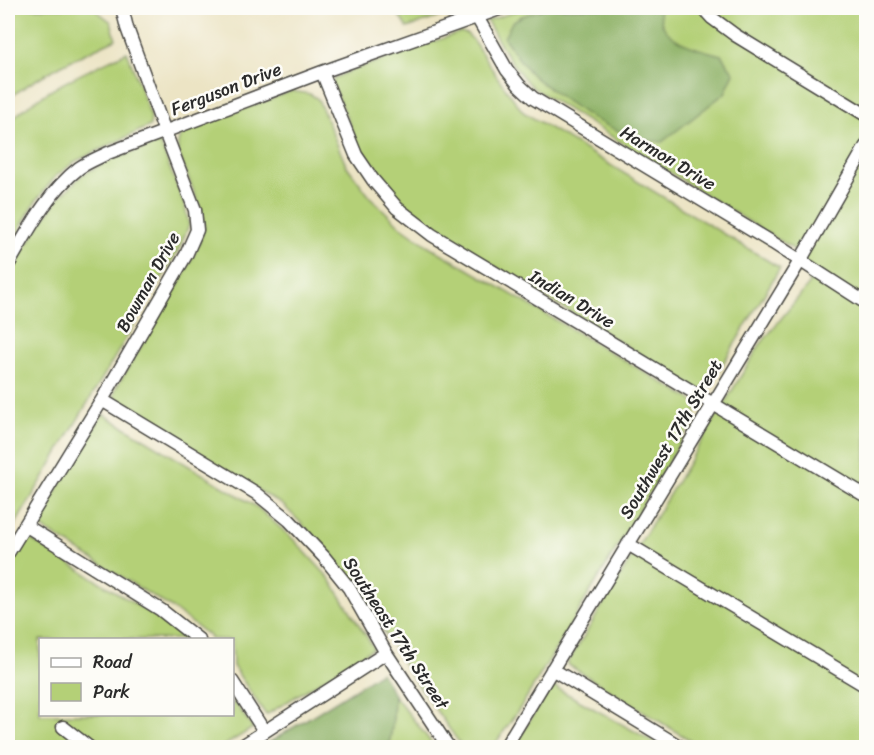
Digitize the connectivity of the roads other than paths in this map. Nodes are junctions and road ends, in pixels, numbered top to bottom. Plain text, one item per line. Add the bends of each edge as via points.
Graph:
1 (502, 8) edge
2 (703, 8) edge
3 (122, 9) edge
4 (477, 17) junction
5 (322, 72) junction
6 (867, 115) edge
7 (165, 132) junction
8 (867, 146) edge
9 (800, 261) junction
10 (8, 265) edge
11 (867, 303) edge
12 (102, 400) junction
13 (713, 404) junction
14 (867, 496) edge
15 (25, 525) junction
16 (628, 544) junction
17 (8, 553) edge
18 (198, 638) edge
19 (387, 653) junction
20 (552, 669) junction
21 (234, 684) edge
22 (867, 686) edge
23 (63, 727) dead end
24 (264, 731) junction
25 (90, 747) edge
26 (239, 747) edge
27 (449, 747) edge
28 (503, 747) edge
29 (682, 747) edge

1 - 4 street, Ferguson Drive
2 - 6 street via 735,34
3 - 7 street, Bowman Drive
4 - 5 street, Ferguson Drive
4 - 9 street, Harmon Drive via 507,70 533,98
5 - 7 street, Ferguson Drive
5 - 13 street, Indian Drive via 356,155 397,208 432,235
7 - 10 street, Ferguson Drive via 81,167 49,200
7 - 12 street, Bowman Drive via 195,210 196,230 186,255
8 - 9 street, Southwest 17th Street
9 - 11 street, Harmon Drive
9 - 13 street, Southwest 17th Street
12 - 15 street, Bowman Drive
12 - 19 street, Southeast 17th Street via 256,493 289,520 349,588
13 - 14 street, Indian Drive
13 - 16 street, Southwest 17th Street
15 - 17 street, Bowman Drive
15 - 18 street via 161,610
16 - 20 street, Southwest 17th Street
16 - 22 street
19 - 24 street
19 - 27 street, Southeast 17th Street
20 - 28 street, Southwest 17th Street
20 - 29 street
21 - 24 street
23 - 25 street
24 - 26 street

